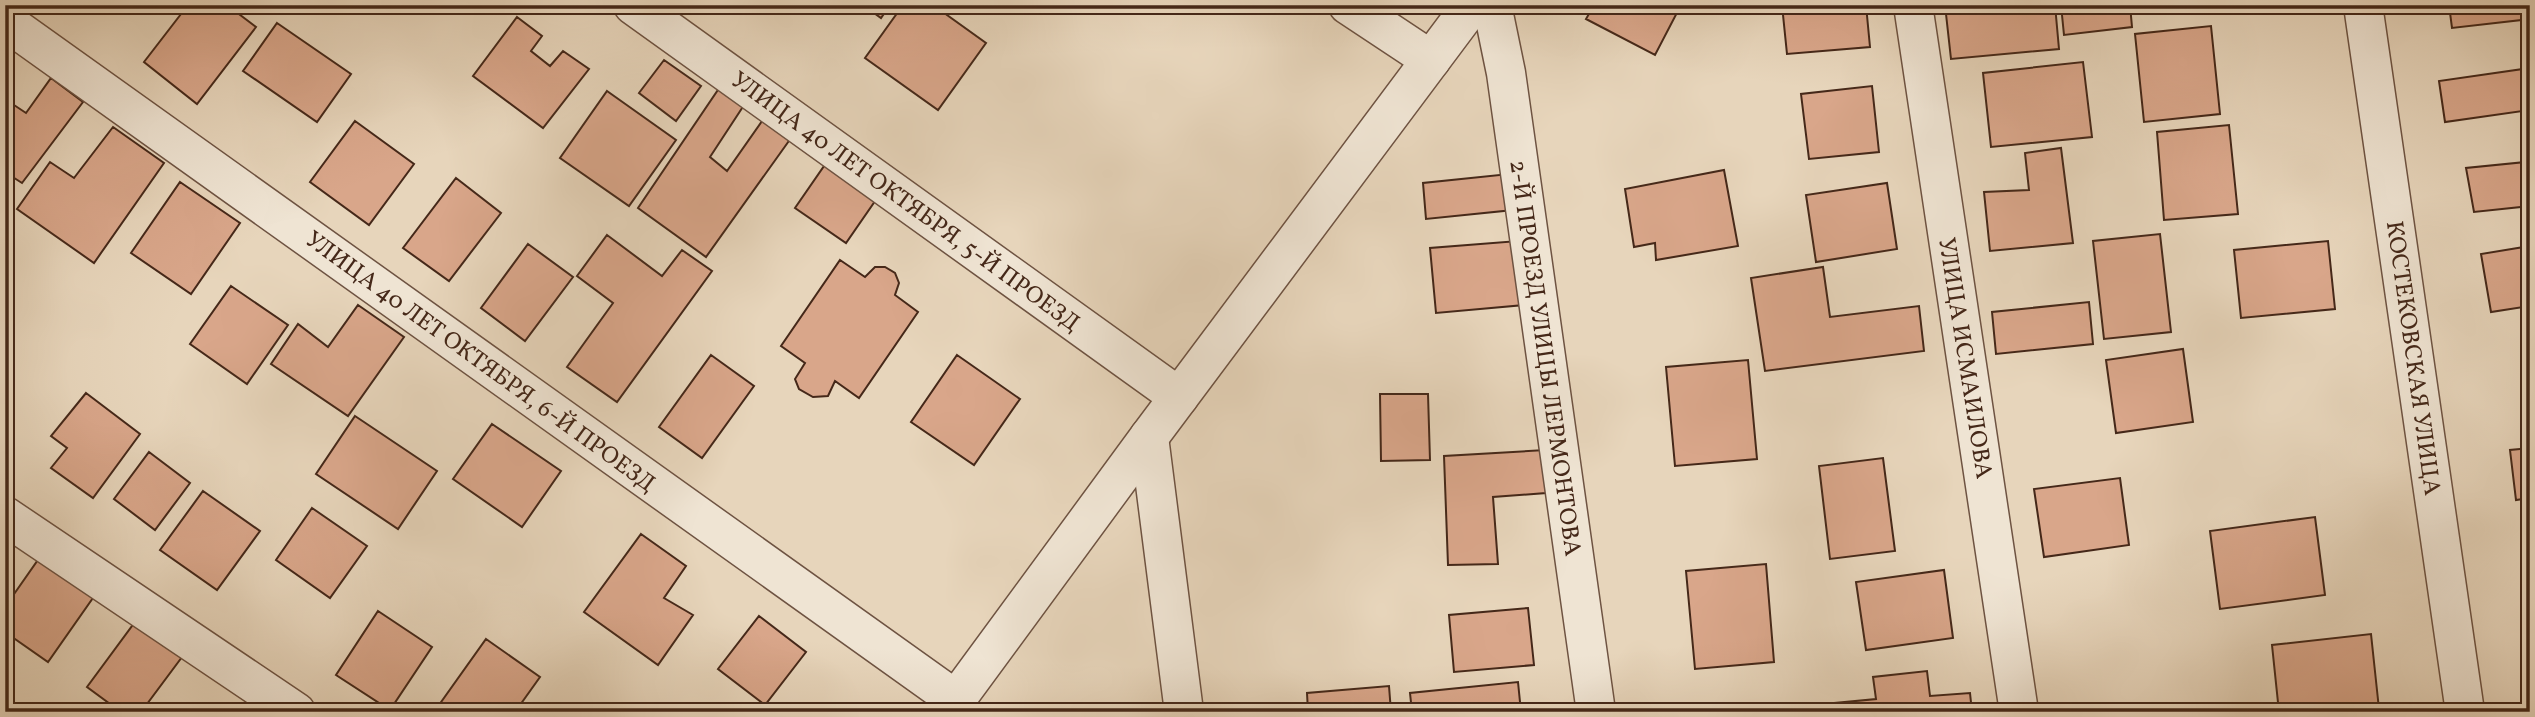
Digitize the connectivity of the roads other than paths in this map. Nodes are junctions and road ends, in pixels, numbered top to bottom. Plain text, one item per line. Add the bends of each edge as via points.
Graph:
1 (633, 5) edge
2 (1348, 5) edge
3 (1472, 5) edge
4 (1492, 5) edge
5 (1913, 5) edge
6 (2363, 5) edge
7 (5, 21) edge
8 (1431, 60) junction
9 (1179, 397) junction
10 (1149, 437) junction
11 (5, 516) edge
12 (952, 706) edge
13 (296, 712) edge
14 (1184, 712) edge
15 (1596, 712) edge
16 (2019, 712) edge
17 (2465, 712) edge

1 - 9 street, УЛИЦА 40 ЛЕТ ОКТЯБРЯ, 5-Й ПРОЕЗД
2 - 8 street
3 - 8 street
4 - 15 street, 2-Й ПРОЕЗД УЛИЦЫ ЛЕРМОНТОВА via 1506,73
5 - 16 street, УЛИЦА ИСМАИЛОВА
6 - 17 street, КОСТЕКОВСКАЯ УЛИЦА
7 - 12 street, УЛИЦА 40 ЛЕТ ОКТЯБРЯ, 6-Й ПРОЕЗД
8 - 9 street
9 - 10 street
10 - 12 street
10 - 14 street
11 - 13 street

